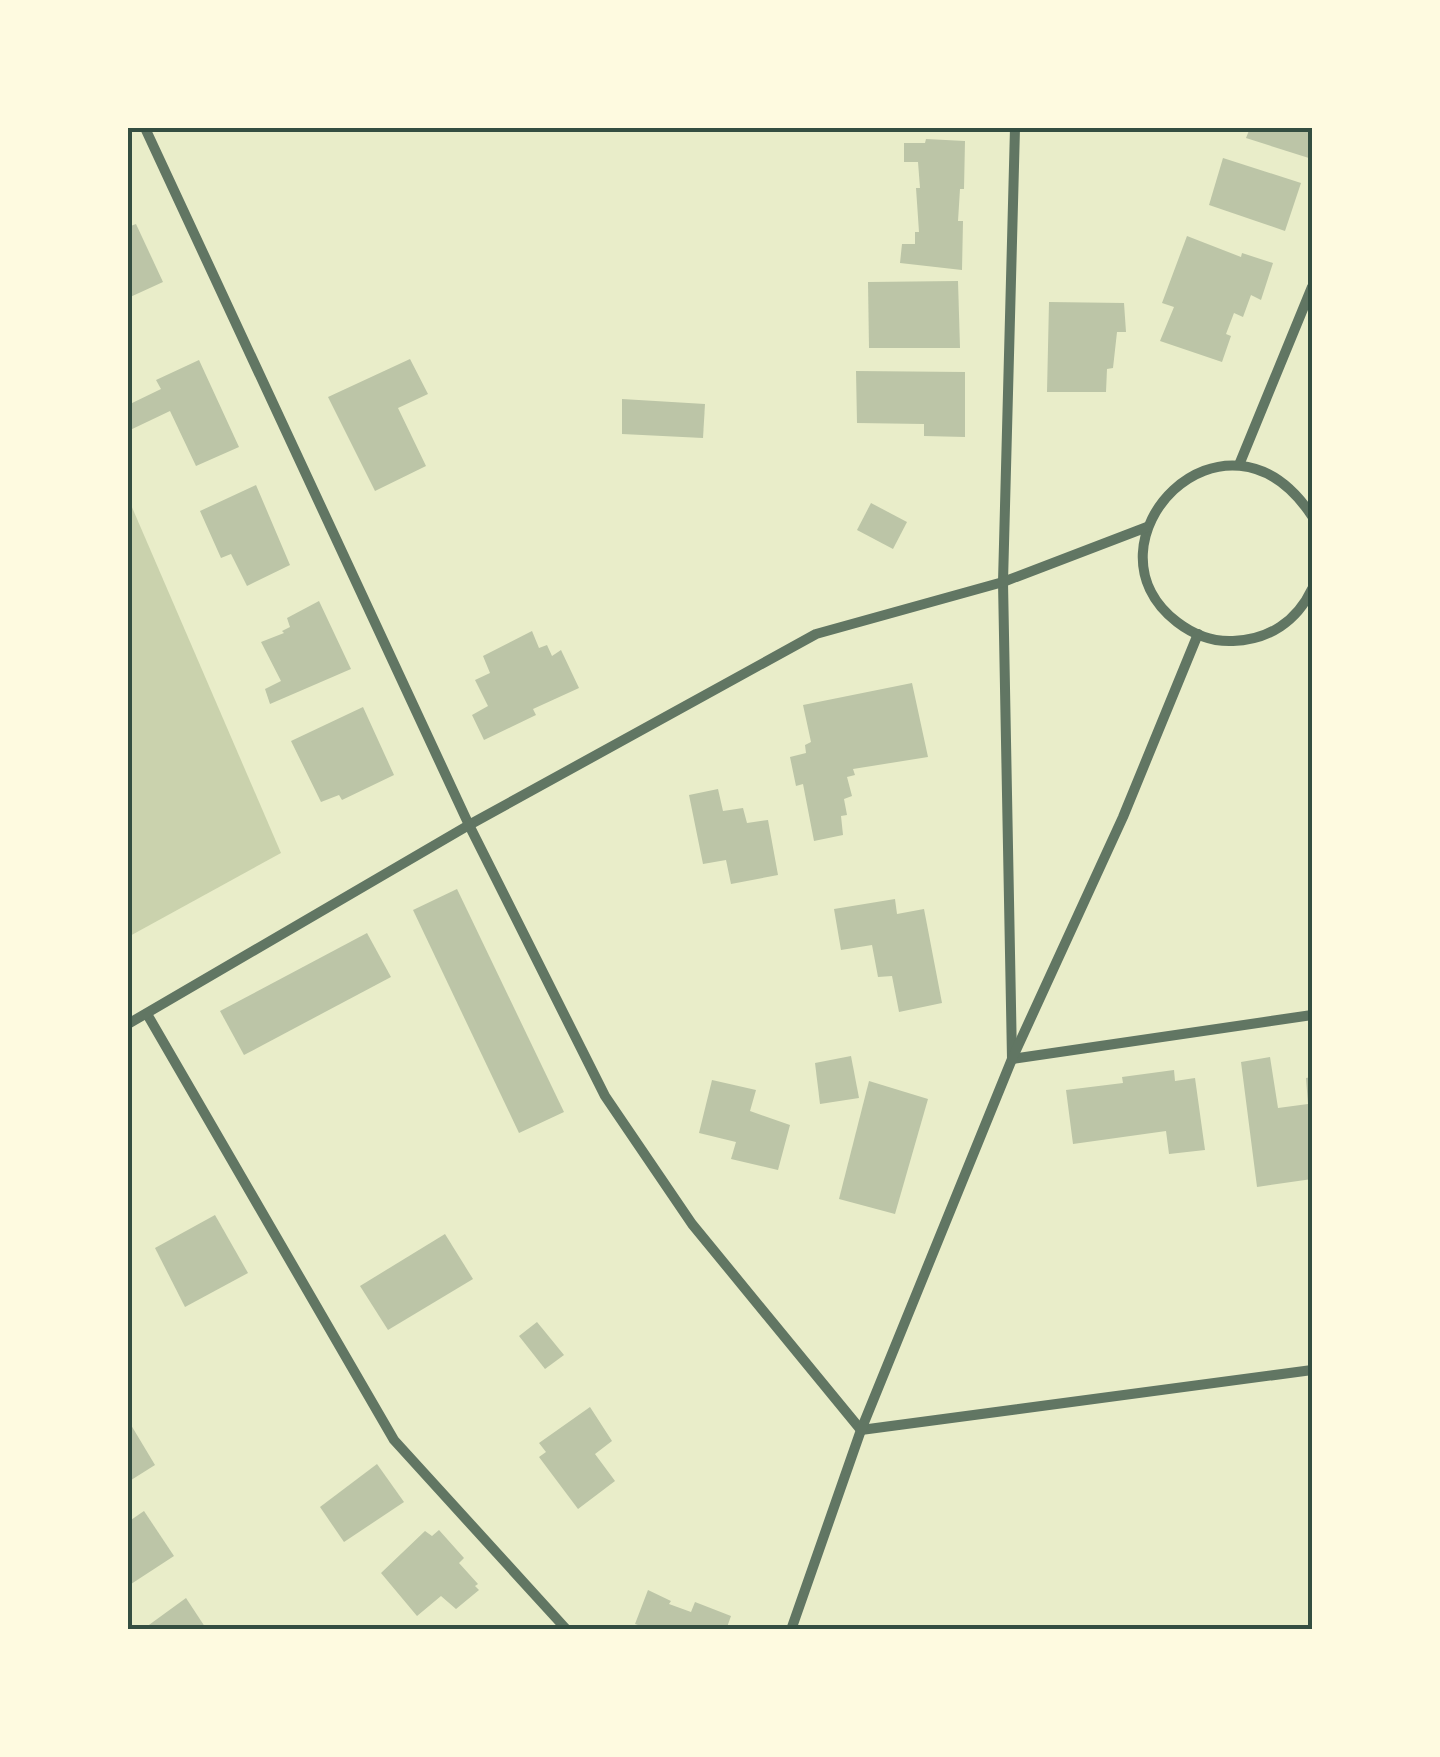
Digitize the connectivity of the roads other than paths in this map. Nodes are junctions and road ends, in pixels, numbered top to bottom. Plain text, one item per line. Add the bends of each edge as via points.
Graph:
1 (145, 128) edge
2 (1015, 128) edge
3 (1312, 286) edge
4 (1239, 465) junction
5 (1312, 490) edge
6 (1298, 494) junction
7 (1312, 516) edge
8 (1147, 527) junction
9 (1003, 582) junction
10 (1312, 590) edge
11 (1198, 634) junction
12 (469, 824) junction
13 (147, 1014) junction
14 (1312, 1015) edge
15 (128, 1024) edge
16 (1012, 1059) junction
17 (1312, 1370) edge
18 (861, 1430) junction
19 (567, 1630) edge
20 (790, 1630) edge

1 - 12 street
2 - 9 street
3 - 4 street
4 - 6 street via 1273,475
4 - 8 street via 1208,468 1180,481
5 - 6 street
6 - 7 street
8 - 9 street
8 - 11 street via 1143,558 1150,588 1166,614
9 - 12 street via 816,634
9 - 16 street
10 - 11 street via 1278,630 1219,642
11 - 16 street via 1124,817
12 - 13 street
12 - 18 street via 604,1096 692,1224
13 - 15 street
13 - 19 street via 394,1440
14 - 16 street
16 - 18 street
17 - 18 street
18 - 20 street

